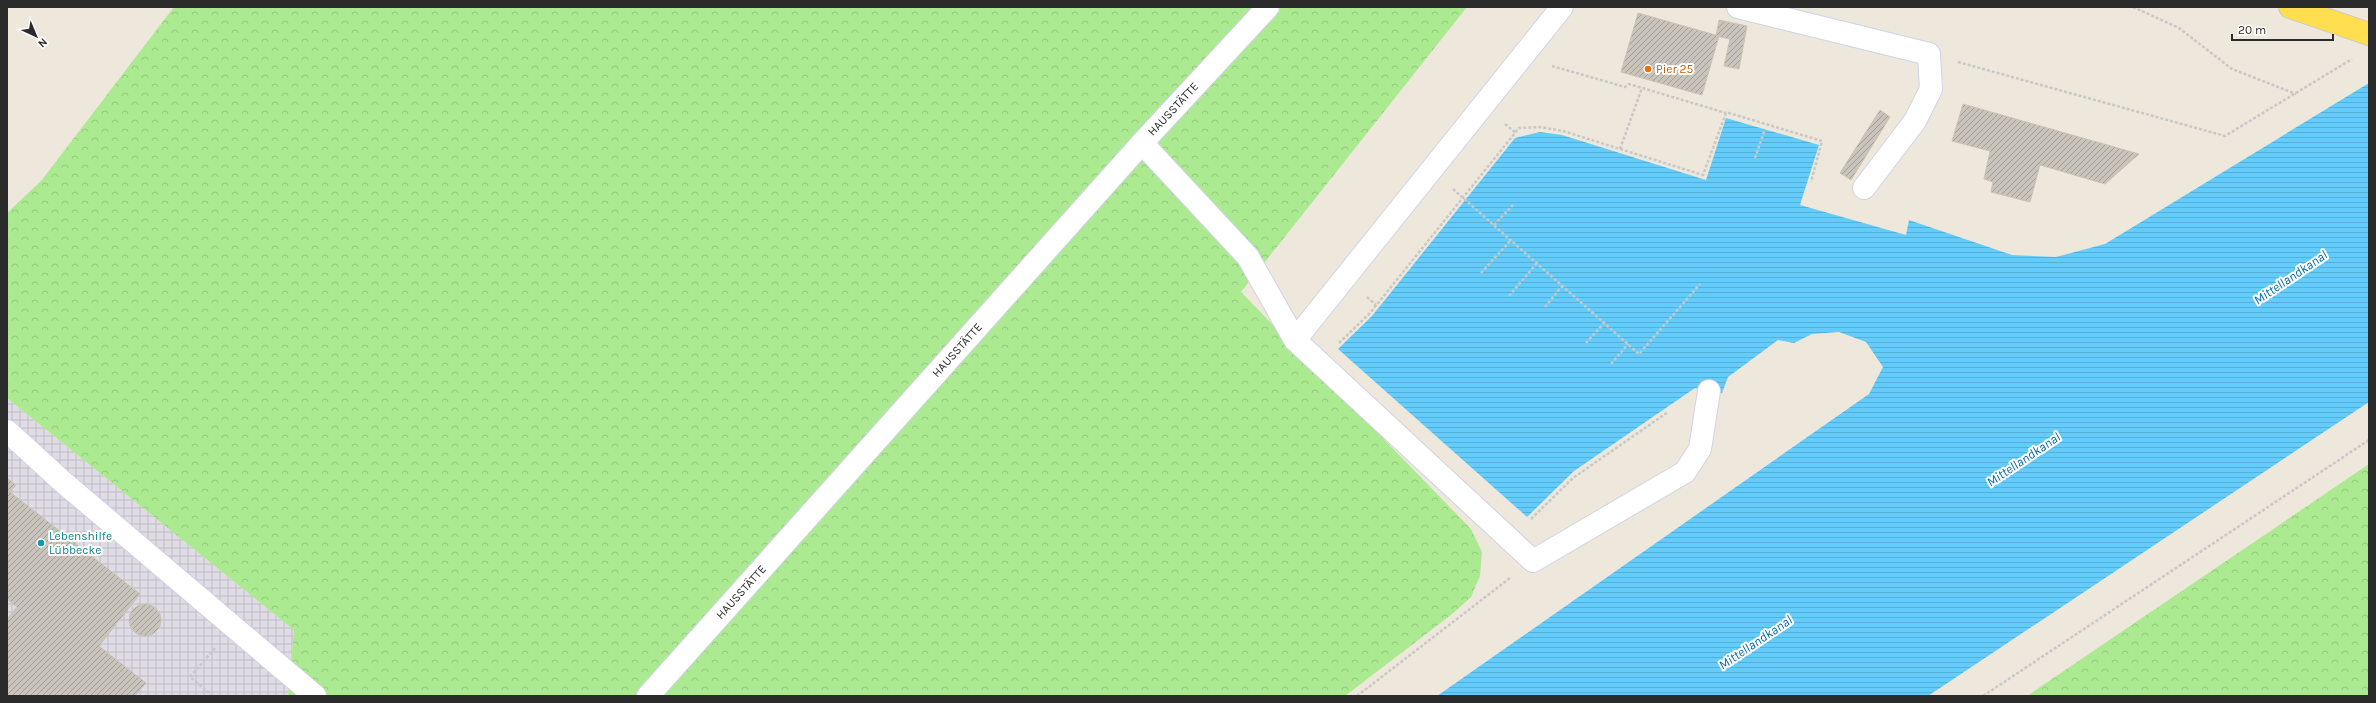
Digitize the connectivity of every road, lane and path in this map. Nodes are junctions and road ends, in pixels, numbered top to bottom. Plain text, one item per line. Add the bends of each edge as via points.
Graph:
1 (1268, 7) edge
2 (1562, 7) edge
3 (1738, 7) edge
4 (2133, 7) edge
5 (2290, 7) edge
6 (2366, 32) edge
7 (1929, 54) junction
8 (1523, 56) junction
9 (2356, 57) dead end
10 (1642, 88) junction
11 (2296, 94) junction
12 (1726, 113) junction
13 (1503, 123) dead end
14 (1765, 129) dead end
15 (1516, 133) junction
16 (1142, 143) junction
17 (1620, 149) junction
18 (1755, 158) dead end
19 (1811, 182) dead end
20 (1864, 188) dead end
21 (1453, 189) dead end
22 (1462, 197) junction
23 (1513, 205) dead end
24 (1494, 225) junction
25 (1511, 240) junction
26 (1536, 263) junction
27 (1481, 273) dead end
28 (1700, 284) dead end
29 (1562, 286) junction
30 (1365, 295) dead end
31 (1509, 296) dead end
32 (1376, 305) junction
33 (1545, 307) dead end
34 (1604, 323) junction
35 (1295, 340) junction
36 (1586, 343) dead end
37 (1628, 344) junction
38 (1337, 345) dead end
39 (1611, 364) dead end
40 (1709, 391) dead end
41 (1668, 412) dead end
42 (7, 431) edge
43 (2369, 440) edge
44 (1525, 520) dead end
45 (1533, 561) junction
46 (234, 626) junction
47 (213, 696) edge
48 (315, 696) edge
49 (648, 696) edge
50 (1357, 696) edge
51 (1983, 696) edge

1 - 16 street, HAUSSTÄTTE
2 - 8 street
3 - 7 street
4 - 11 path via 2179,28 2232,69
5 - 6 main road
7 - 11 path via 2225,136
7 - 20 street via 1931,89 1915,121
8 - 10 path via 1626,87 1629,84
8 - 35 street
9 - 11 path
10 - 12 path
10 - 17 path
12 - 17 path via 1703,175
12 - 19 path via 1822,141
13 - 15 path
14 - 18 path
15 - 17 path via 1519,128 1563,131
15 - 22 path
16 - 35 street via 1248,257
16 - 49 street, HAUSSTÄTTE
21 - 22 path
22 - 24 path
22 - 32 path
23 - 24 path
24 - 25 path
25 - 26 path
25 - 27 path
26 - 29 path
26 - 31 path
28 - 37 path via 1639,354
29 - 33 path
29 - 34 path
30 - 32 path
32 - 38 path
34 - 36 path
34 - 37 path
35 - 45 street
37 - 39 path
40 - 45 street via 1700,449 1685,472
41 - 44 path via 1573,478 1530,520
42 - 46 street via 63,482
43 - 51 path
45 - 50 path
46 - 47 path via 190,677
46 - 48 street

